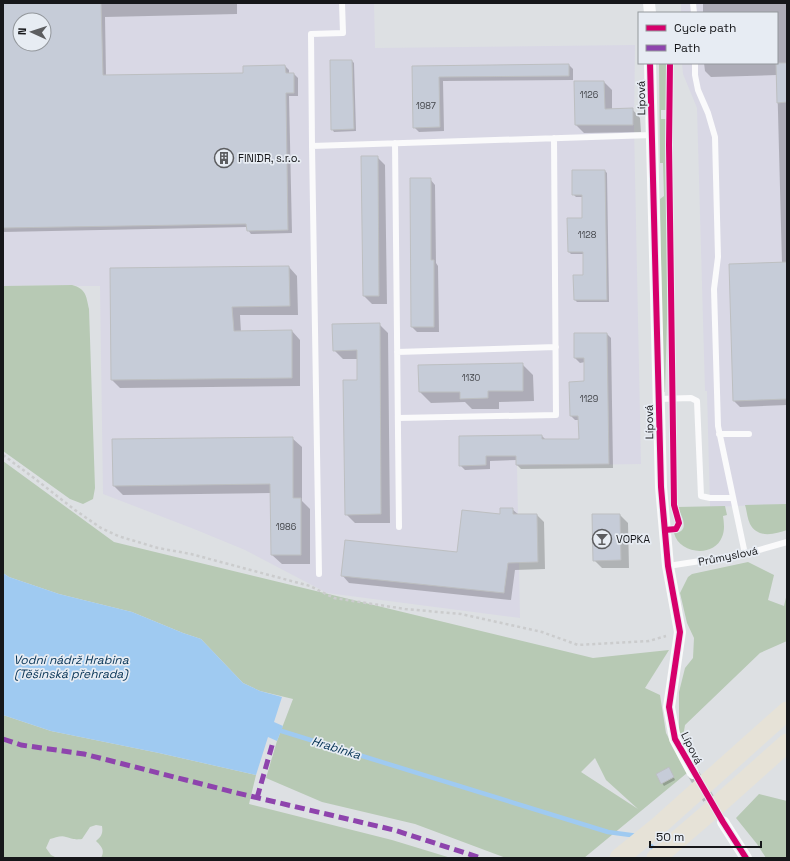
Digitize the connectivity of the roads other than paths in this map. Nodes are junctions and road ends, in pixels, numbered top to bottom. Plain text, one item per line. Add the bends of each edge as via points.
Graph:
1 (342, 3) edge
2 (650, 64) edge
3 (695, 64) edge
4 (652, 135) junction
5 (554, 138) junction
6 (395, 143) junction
7 (312, 146) junction
8 (556, 347) junction
9 (397, 352) junction
10 (658, 399) junction
11 (398, 418) junction
12 (719, 434) junction
13 (749, 434) dead end
14 (732, 498) junction
15 (400, 527) dead end
16 (787, 542) edge
17 (745, 554) junction
18 (668, 566) junction
19 (319, 574) dead end
20 (787, 711) edge
21 (781, 748) edge
22 (693, 773) tunnel mouth
23 (723, 822) tunnel mouth
24 (619, 858) edge
25 (656, 858) edge
26 (746, 858) edge

1 - 7 lane via 343,33 311,34
2 - 4 street, Lípová
3 - 12 lane via 698,90 716,137 718,257 714,289
4 - 5 lane
4 - 10 street, Lípová
5 - 6 lane
5 - 8 lane
6 - 7 lane
6 - 9 lane
7 - 19 lane
8 - 9 lane
8 - 11 lane via 556,415
9 - 11 lane
10 - 14 lane via 691,398 697,401 701,496
10 - 18 street, Lípová via 661,487
11 - 15 lane
12 - 13 lane
12 - 14 lane
14 - 17 lane
16 - 17 lane, Průmyslová
17 - 18 lane, Průmyslová
18 - 22 street, Lípová via 680,632 669,706 674,739
20 - 24 highway via 661,824
21 - 25 highway
23 - 26 street

